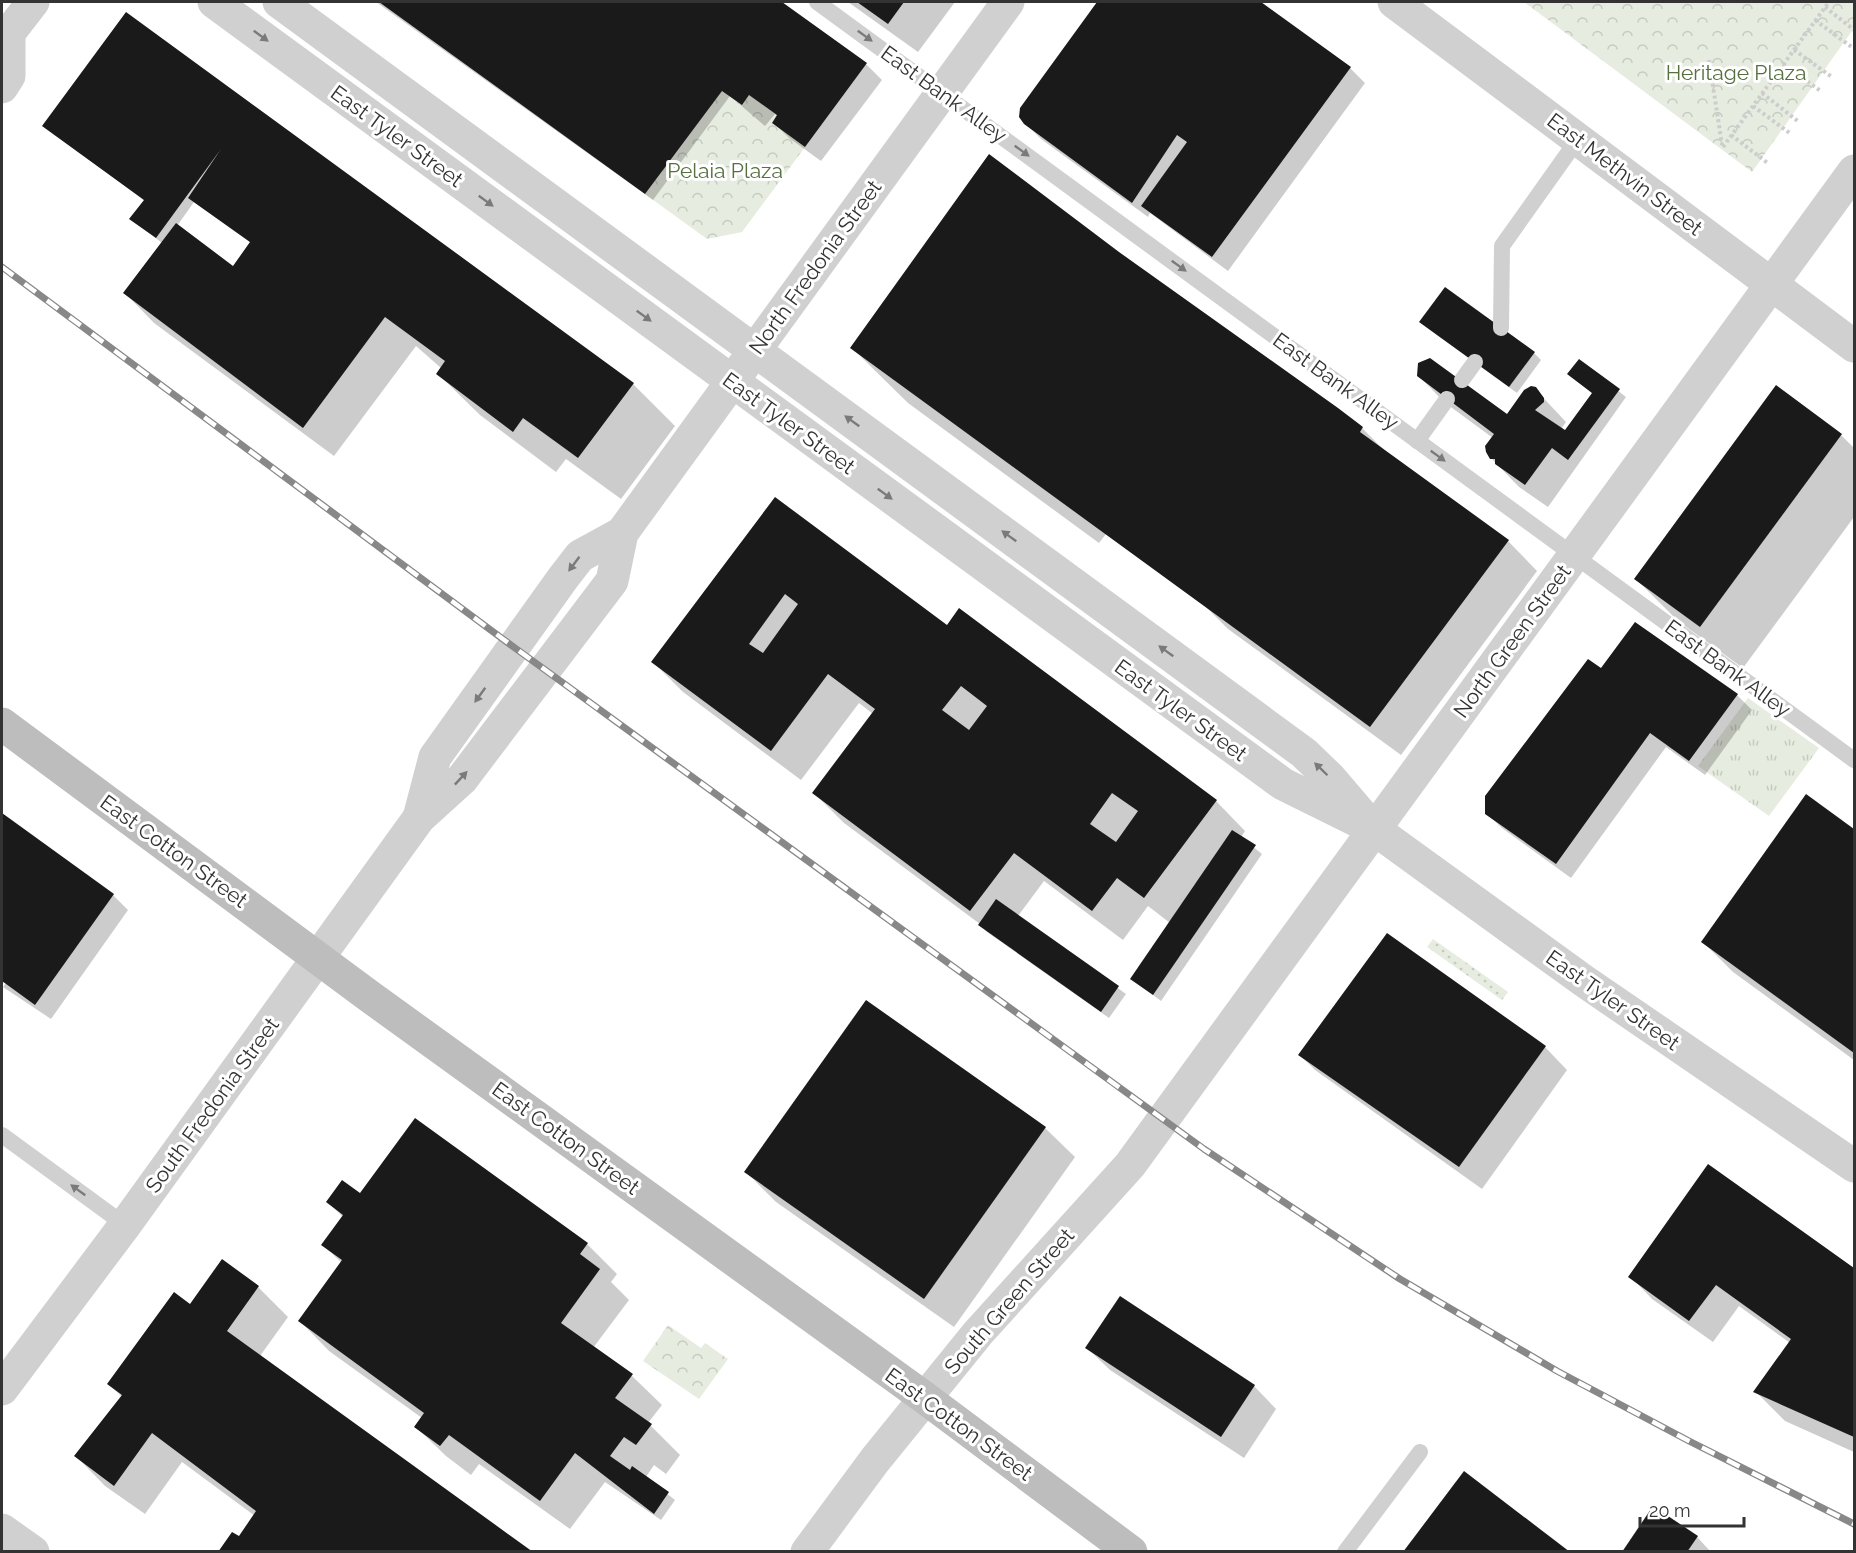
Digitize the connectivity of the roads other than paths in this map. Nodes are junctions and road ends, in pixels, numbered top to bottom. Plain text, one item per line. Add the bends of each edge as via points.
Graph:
1 (33, 2) edge
2 (214, 2) edge
3 (279, 2) edge
4 (817, 2) edge
5 (1008, 2) edge
6 (1394, 2) edge
7 (5, 34) edge
8 (2, 87) edge
9 (942, 92) junction
10 (1578, 139) junction
11 (1854, 171) edge
12 (1771, 284) junction
13 (1500, 328) dead end
14 (1854, 346) edge
15 (755, 350) junction
16 (1475, 362) dead end
17 (1462, 380) dead end
18 (732, 382) junction
19 (1447, 399) dead end
20 (1417, 441) junction
21 (622, 533) junction
22 (1574, 556) junction
23 (515, 648) joint
24 (545, 669) joint
25 (2, 724) edge
26 (1854, 760) edge
27 (418, 818) junction
28 (1374, 829) junction
29 (319, 958) junction
30 (1170, 1111) joint
31 (2, 1135) edge
32 (1854, 1166) edge
33 (125, 1225) junction
34 (2, 1389) edge
35 (925, 1398) junction
36 (1420, 1452) dead end
37 (2, 1530) edge
38 (33, 1551) edge
39 (807, 1551) edge
40 (1131, 1551) edge
41 (1345, 1551) edge

1 - 7 street
2 -> 18 street, East Tyler Street
3 - 15 street, East Tyler Street
4 -> 9 lane, East Bank Alley
5 - 9 street, North Fredonia Street
6 - 10 street, East Methvin Street
7 - 8 street via 9,76
9 - 15 street, North Fredonia Street
9 -> 20 lane, East Bank Alley
10 - 12 street, East Methvin Street
10 - 13 lane via 1502,246
11 - 12 street, North Green Street
12 - 14 street, East Methvin Street
12 - 22 street, North Green Street
15 - 18 street, North Fredonia Street
28 -> 15 street, East Tyler Street via 1304,753
16 - 17 lane
18 - 21 street, North Fredonia Street
18 -> 28 street, East Tyler Street via 1283,784
19 - 20 lane
20 -> 22 lane, East Bank Alley
21 -> 23 street, North Fredonia Street via 580,556
21 - 24 street, North Fredonia Street via 612,581
22 - 26 lane, East Bank Alley
22 - 28 street, North Green Street
23 -> 27 street, South Fredonia Street via 435,757
27 -> 24 street, South Fredonia Street via 462,779
25 - 29 main road, East Cotton Street
27 - 29 street, South Fredonia Street
28 - 30 street, North Green Street
28 - 32 street, East Tyler Street via 1584,981
29 - 33 street, South Fredonia Street
29 - 35 main road, East Cotton Street
30 - 35 street, South Green Street via 1113,1186 1020,1284
33 -> 31 lane
33 - 34 street, South Fredonia Street
35 - 39 street, South Green Street
35 - 40 main road, East Cotton Street
36 - 41 lane
37 - 38 street

